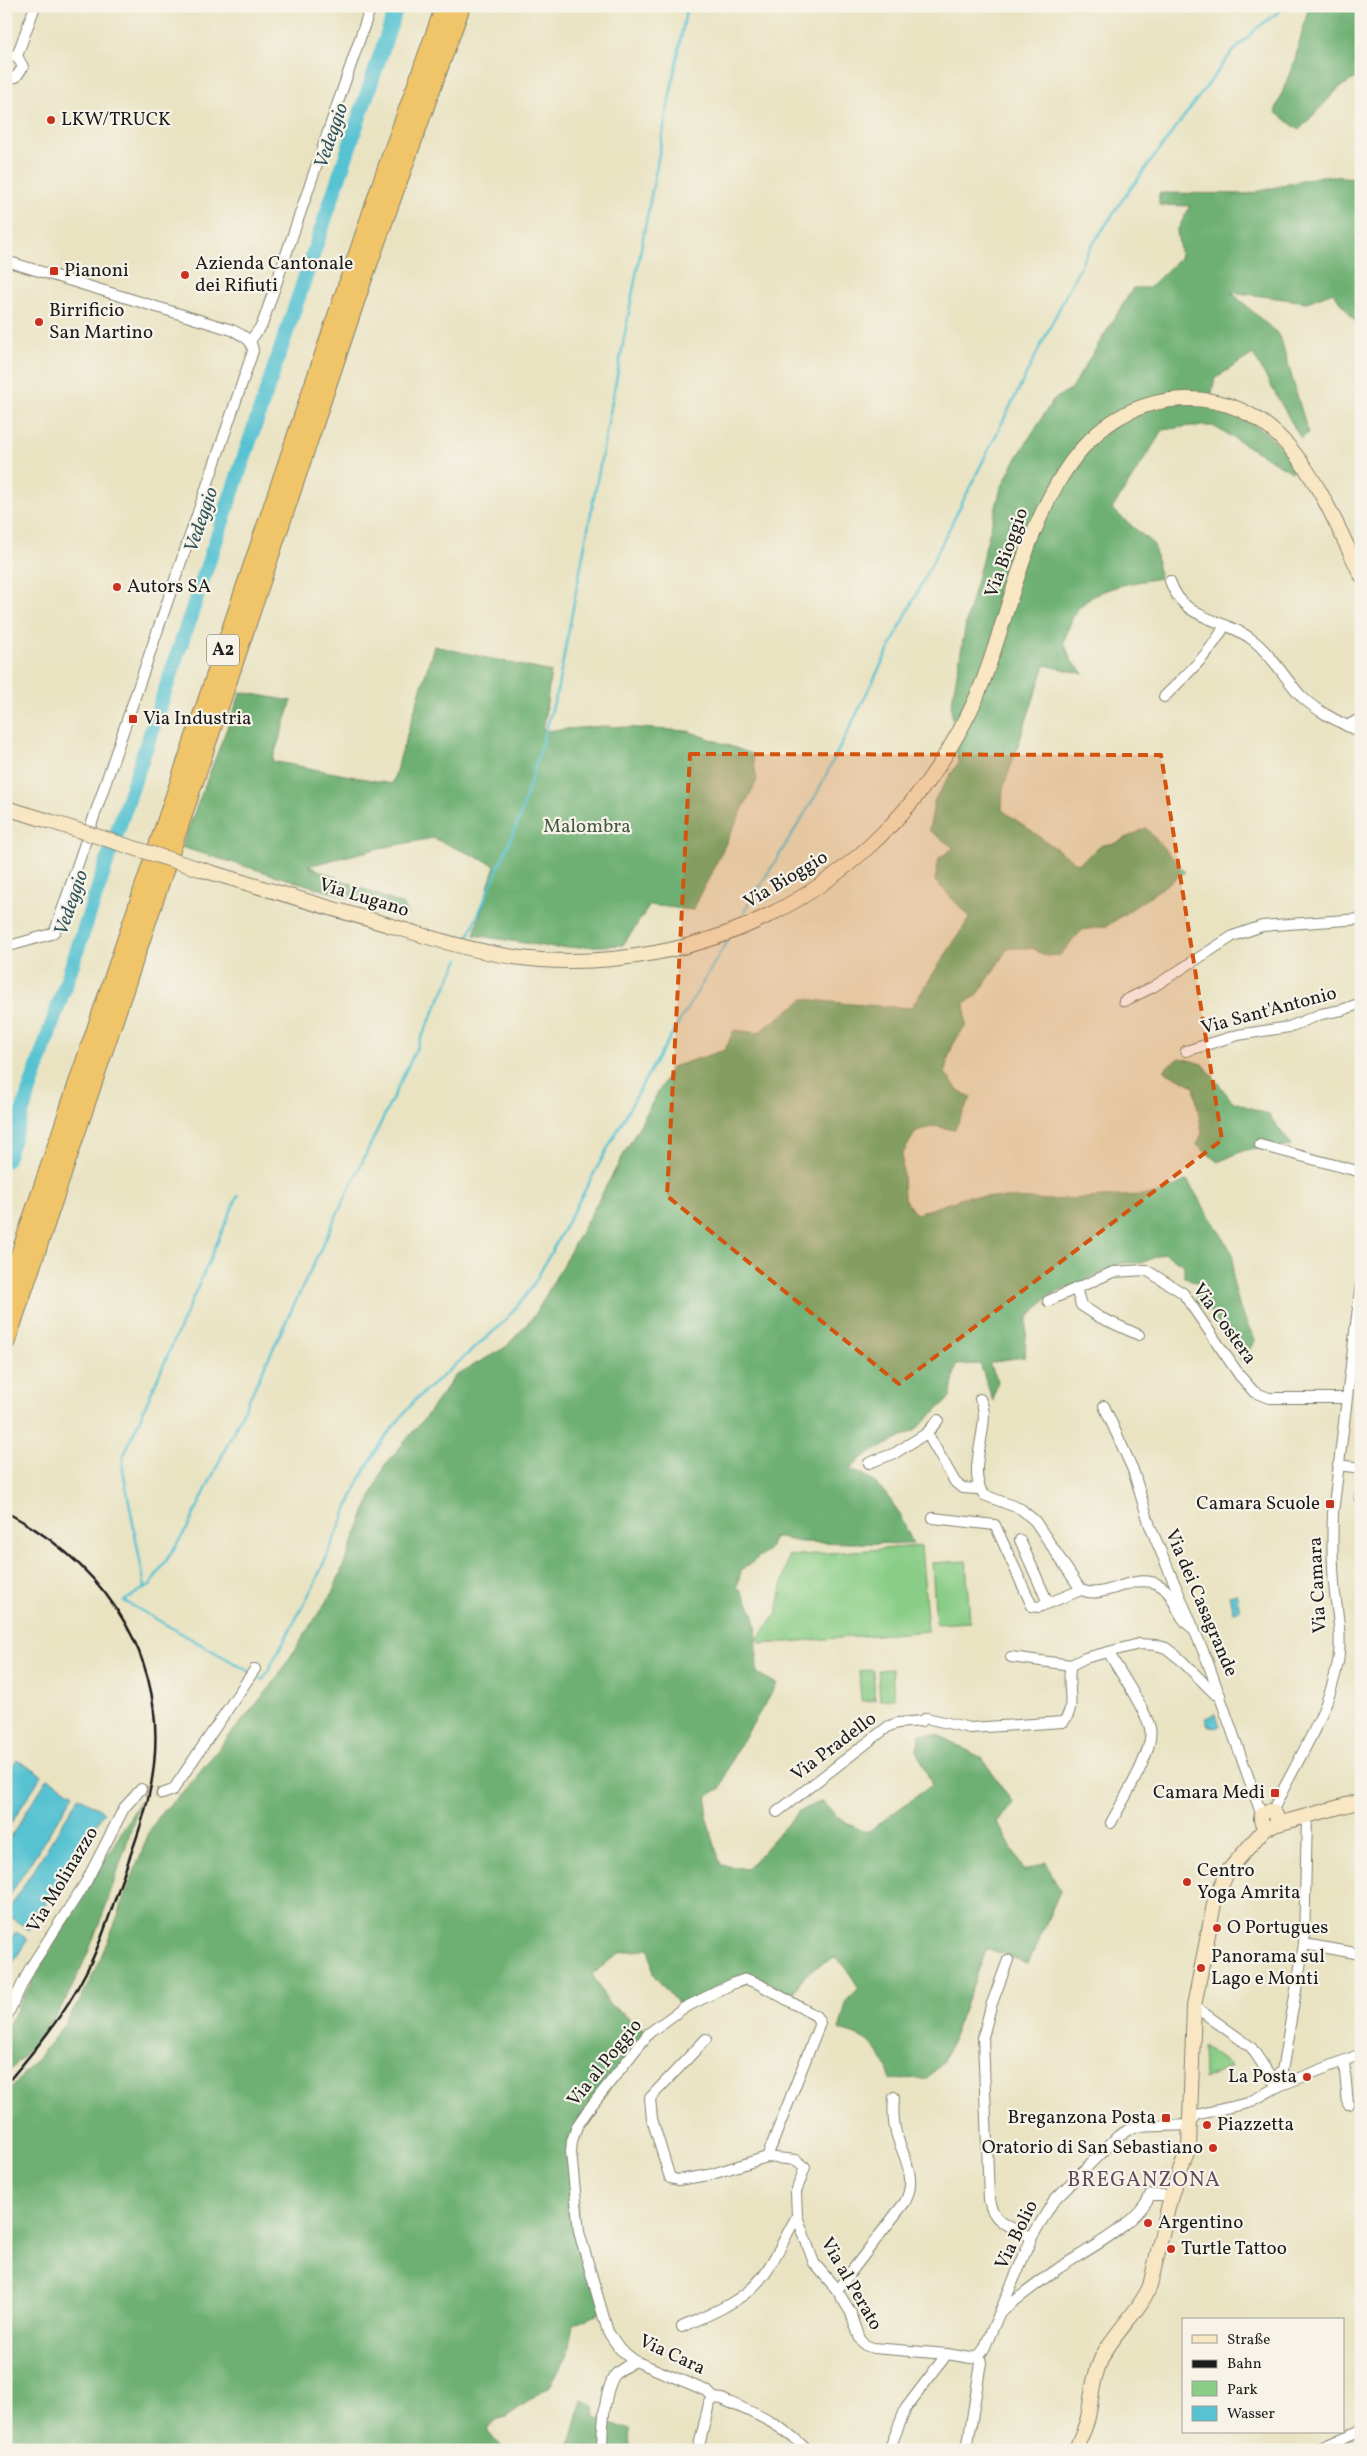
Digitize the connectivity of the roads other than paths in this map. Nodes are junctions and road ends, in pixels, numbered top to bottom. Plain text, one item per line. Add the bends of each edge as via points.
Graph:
1 (35, 6) edge
2 (371, 6) edge
3 (445, 6) edge
4 (461, 6) edge
5 (6, 55) edge
6 (18, 56) junction
7 (6, 78) edge
8 (6, 261) edge
9 (250, 341) junction
10 (1361, 575) edge
11 (1170, 581) dead end
12 (1225, 625) junction
13 (1164, 697) dead end
14 (1361, 718) edge
15 (1347, 726) junction
16 (1361, 733) edge
17 (6, 808) edge
18 (1361, 919) edge
19 (718, 936) joint
20 (6, 947) edge
21 (1124, 1001) dead end
22 (1361, 1003) edge
23 (1186, 1051) dead end
24 (1260, 1145) dead end
25 (1361, 1172) edge
26 (1361, 1283) edge
27 (1076, 1288) junction
28 (6, 1296) edge
29 (1048, 1301) dead end
30 (1358, 1316) edge
31 (1139, 1335) dead end
32 (6, 1341) edge
33 (1346, 1398) junction
34 (980, 1399) dead end
35 (1104, 1406) dead end
36 (938, 1420) dead end
37 (927, 1433) junction
38 (869, 1463) dead end
39 (1338, 1465) junction
40 (1361, 1468) edge
41 (978, 1489) junction
42 (934, 1518) dead end
43 (1020, 1540) dead end
44 (1081, 1590) junction
45 (1048, 1603) junction
46 (1195, 1629) junction
47 (1109, 1653) junction
48 (1011, 1657) dead end
49 (1071, 1665) junction
50 (255, 1669) dead end
51 (1220, 1695) junction
52 (141, 1789) dead end
53 (162, 1794) dead end
54 (1361, 1802) edge
55 (777, 1812) dead end
56 (1307, 1817) junction
57 (1268, 1820) junction
58 (1110, 1823) dead end
59 (1304, 1944) junction
60 (1361, 1954) edge
61 (1008, 1960) dead end
62 (1194, 2006) junction
63 (6, 2018) edge
64 (706, 2038) dead end
65 (1361, 2054) edge
66 (1344, 2061) junction
67 (1275, 2083) junction
68 (894, 2097) dead end
69 (1348, 2104) dead end
70 (1190, 2125) junction
71 (571, 2152) joint
72 (767, 2156) junction
73 (1172, 2195) junction
74 (797, 2216) junction
75 (1032, 2237) junction
76 (837, 2290) junction
77 (1000, 2313) junction
78 (682, 2326) dead end
79 (947, 2354) junction
80 (980, 2355) junction
81 (635, 2361) junction
82 (714, 2398) junction
83 (1361, 2430) edge
84 (1344, 2438) junction
85 (602, 2450) edge
86 (698, 2450) edge
87 (806, 2450) edge
88 (889, 2450) edge
89 (966, 2450) edge
90 (1076, 2450) edge
91 (1316, 2450) edge
92 (1341, 2450) edge

1 - 6 street
2 - 9 street via 262,325
3 - 28 highway, A2
4 - 32 highway, A2 via 359,290
5 - 6 street
6 - 7 street via 22,72 16,77
8 - 9 street via 232,330
9 - 20 street via 252,355 55,931
10 - 19 main road, Via Bioggio via 1306,468 1285,441 1266,425 1235,408 1198,400 1164,402 1122,416 1084,448 1044,506 1026,548 975,700 952,744 916,797 882,834 834,875 769,916
11 - 12 street via 1183,605
12 - 13 street via 1201,660
12 - 15 street via 1254,640 1309,703
14 - 15 street
15 - 16 street
17 - 19 main road, Via Lugano, bridge via 448,943 505,956 597,960 652,954
18 - 21 street via 1262,926 1233,936 1153,987
22 - 23 street, Via Sant'Antonio via 1289,1027 1238,1035
24 - 25 street
26 - 30 street, Via Camara
27 - 29 street, Via Costera
27 - 31 street via 1081,1305
27 - 33 street, Via Costera via 1114,1272 1146,1270 1182,1293 1254,1392 1269,1398
30 - 33 street, Via Camara
33 - 39 street, Via Camara
34 - 41 street via 984,1405 984,1426 980,1435
35 - 46 street, Via dei Casagrande via 1133,1470 1161,1554
36 - 37 street
37 - 38 street via 894,1453
37 - 41 street via 955,1482 962,1488
39 - 40 street
39 - 57 street, Via Camara via 1332,1548 1338,1660 1319,1718
41 - 44 street via 984,1495 1021,1509 1035,1521
42 - 45 street via 995,1525 1032,1606
43 - 45 street
44 - 45 street
44 - 46 street via 1102,1593 1116,1586 1150,1582 1162,1587 1172,1599 1179,1616
46 - 51 street, Via dei Casagrande
47 - 49 street via 1084,1658
47 - 51 street via 1147,1643 1166,1648 1215,1694
47 - 58 street via 1148,1723 1151,1738
48 - 49 street
49 - 55 street, Via Pradello via 1070,1712 1063,1722 970,1728 926,1718 893,1724
50 - 53 street via 173,1790
51 - 57 street, Via dei Casagrande
52 - 63 street, Via Molinazzo via 124,1808 86,1882 30,1968
54 - 56 main road
56 - 57 main road
56 - 59 street
57 - 62 main road via 1234,1862 1219,1889
59 - 60 street
59 - 67 street via 1282,2071
61 - 75 street via 983,2037 989,2199 992,2212 999,2221
62 - 67 street via 1251,2047
62 - 70 main road
64 - 72 street, Via al Perato via 650,2098 652,2119 669,2176 678,2180 693,2178
65 - 66 street
66 - 67 street
66 - 69 street
67 - 70 street via 1248,2103 1196,2115
68 - 76 street via 894,2123 909,2172 910,2191 905,2202
70 - 73 main road via 1188,2152
70 - 75 street, Via Bolio via 1133,2127 1118,2136 1054,2200
71 - 72 street, Via al Poggio via 577,2126 649,2033 682,2009 746,1979 757,1982 812,2014 820,2023
71 - 81 street, Via Cara via 579,2232 606,2328 615,2343
72 - 74 street, Via al Perato via 796,2160 805,2167 796,2192
73 - 77 street via 1150,2194 1140,2210 1116,2230
73 - 90 main road via 1150,2286 1102,2358 1094,2380 1086,2425
74 - 76 street, Via al Perato via 814,2263
74 - 78 street via 752,2288 721,2309
75 - 77 street, Via Bolio
76 - 79 street, Via al Perato via 865,2345
77 - 80 street, Via Bolio
79 - 80 street via 971,2358
79 - 88 street via 906,2408
80 - 89 street
81 - 82 street, Via Cara via 708,2391
81 - 85 street via 616,2375 611,2384
82 - 86 street via 709,2404
82 - 87 street, Via Cara via 780,2426
83 - 84 street
84 - 91 street
84 - 92 street

